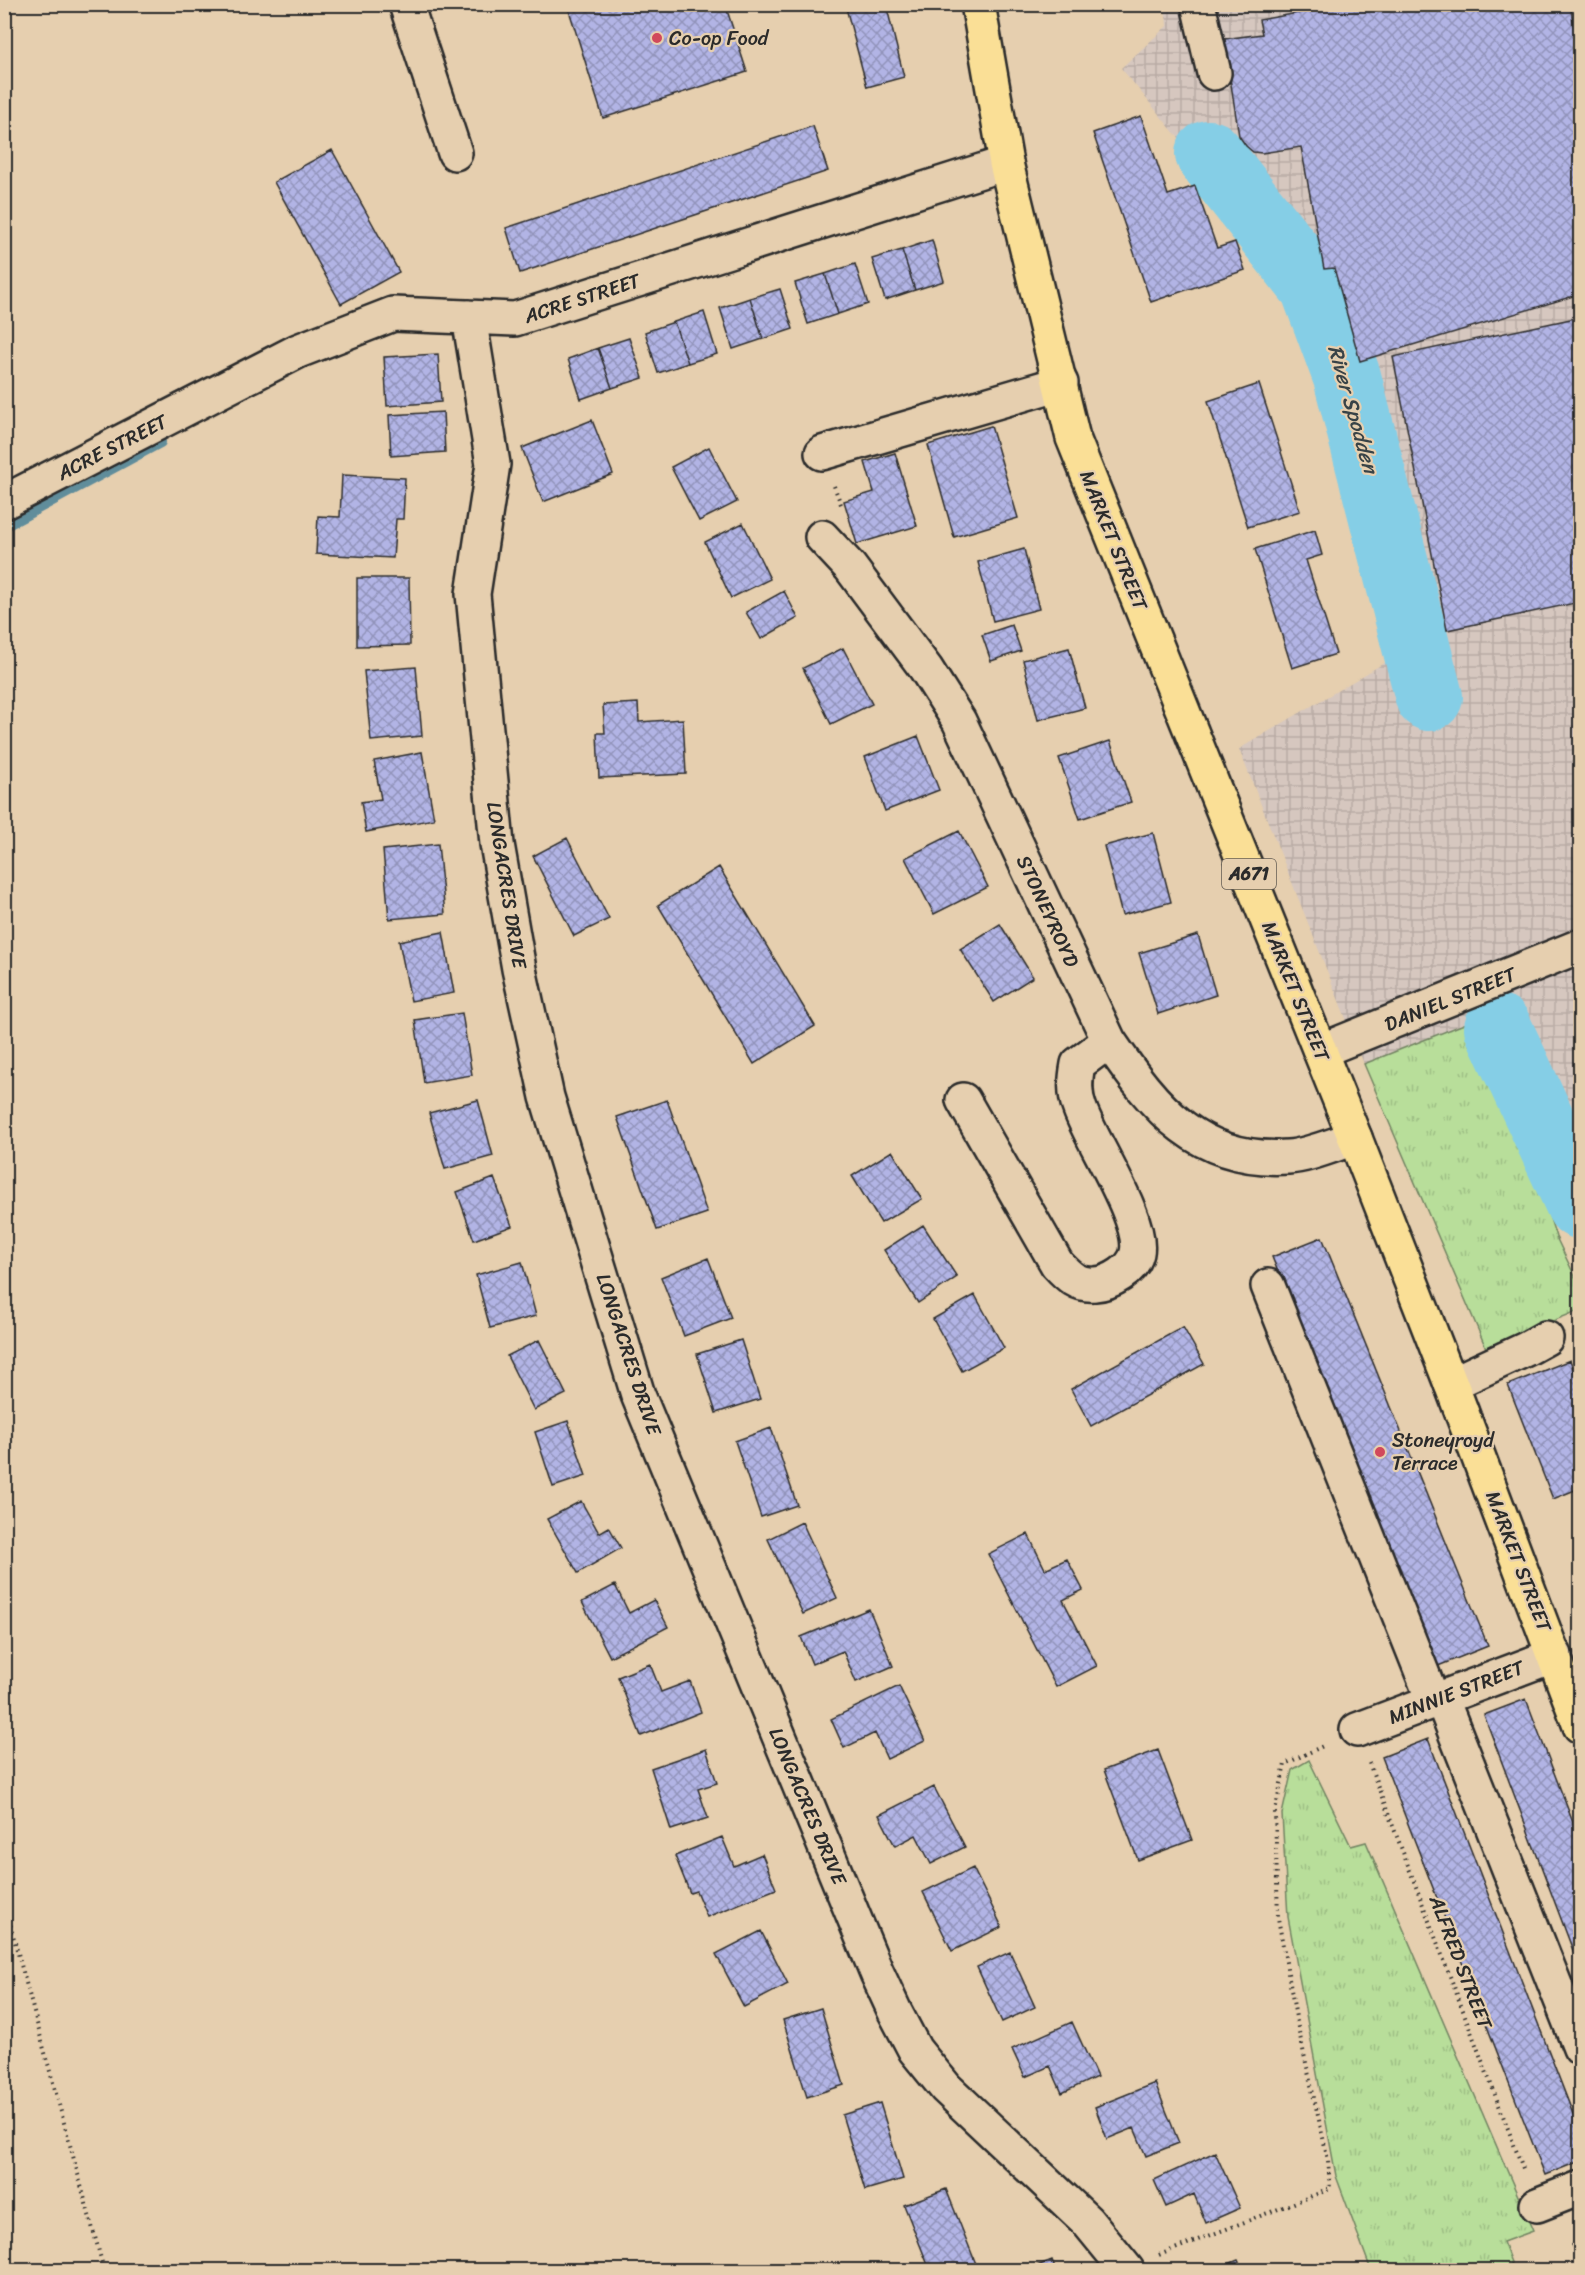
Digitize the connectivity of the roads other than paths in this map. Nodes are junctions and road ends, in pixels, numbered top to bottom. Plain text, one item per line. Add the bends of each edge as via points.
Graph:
1 (406, 4) edge
2 (978, 4) edge
3 (1198, 4) edge
4 (1214, 73) dead end
5 (455, 153) dead end
6 (1006, 163) junction
7 (469, 317) junction
8 (1061, 383) junction
9 (822, 453) dead end
10 (4, 502) edge
11 (822, 537) dead end
12 (1581, 946) edge
13 (1109, 1041) junction
14 (1320, 1051) junction
15 (963, 1100) dead end
16 (1355, 1138) junction
17 (1268, 1286) dead end
18 (1546, 1338) dead end
19 (1451, 1384) junction
20 (1555, 1655) junction
21 (1437, 1699) junction
22 (1581, 1726) edge
23 (1357, 1730) road end
24 (1581, 2048) edge
25 (1581, 2188) edge
26 (1538, 2205) road end
27 (1141, 2264) edge

1 - 5 street
2 - 6 main road, MARKET STREET / A671
3 - 4 street
6 - 7 street, ACRE STREET via 515,319
6 - 8 main road, MARKET STREET / A671
7 - 10 street, ACRE STREET via 393,314 309,347
7 - 27 street, LONGACRES DRIVE via 493,464 473,594 497,844 547,1097 638,1395 878,1973 915,2050 946,2088 1087,2221
8 - 9 street
8 - 14 main road, MARKET STREET / A671 via 1073,438
11 - 13 street, STONEYROYD via 856,575 926,669 959,721
12 - 14 street, DANIEL STREET
13 - 15 street via 1078,1064 1074,1085 1079,1108 1132,1220 1137,1253 1119,1276 1101,1284 1085,1286 1057,1264
13 - 16 street, STONEYROYD via 1138,1083 1179,1125 1202,1141 1231,1153 1290,1157
14 - 16 main road, MARKET STREET / A671
16 - 19 main road, MARKET STREET / A671
17 - 21 street
18 - 19 street
19 - 20 main road, MARKET STREET / A671
20 - 21 street, MINNIE STREET
20 - 22 main road, MARKET STREET / A671
21 - 23 street, MINNIE STREET
21 - 24 street
25 - 26 street

